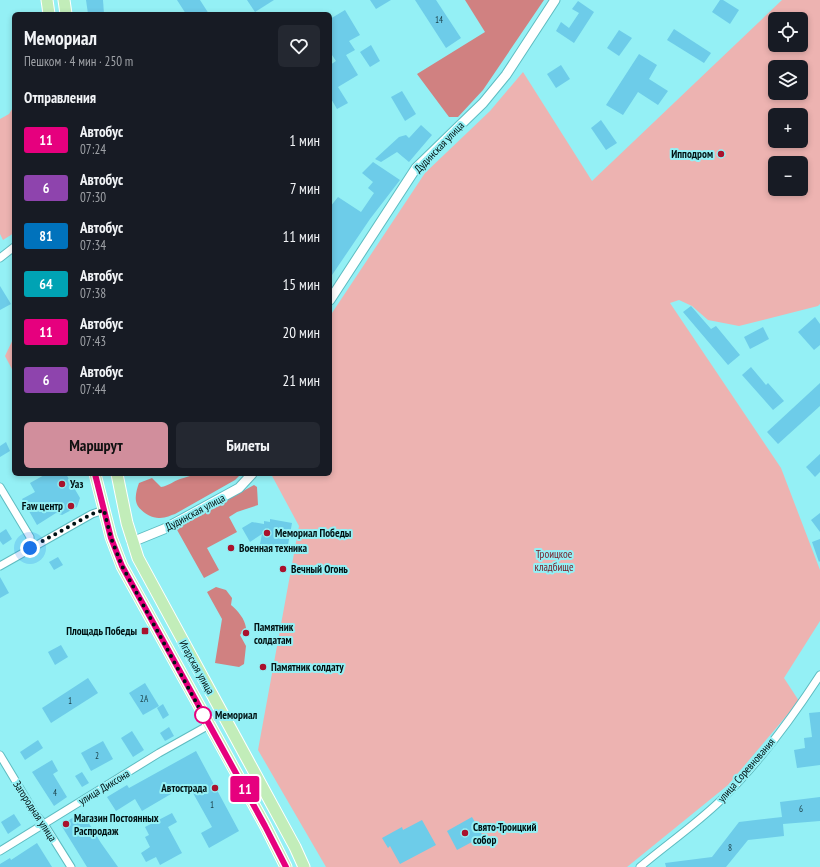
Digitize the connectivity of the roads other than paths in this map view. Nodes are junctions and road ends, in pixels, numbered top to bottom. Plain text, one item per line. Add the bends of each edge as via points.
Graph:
1 (47, 0) edge
2 (64, 0) edge
3 (555, 0) edge
4 (48, 12) edge
5 (66, 12) edge
6 (12, 248) edge
7 (1, 254) edge
8 (332, 297) edge
9 (96, 476) edge
10 (117, 476) edge
11 (250, 476) edge
12 (0, 487) edge
13 (104, 510) junction
14 (132, 542) junction
15 (30, 548) junction
16 (0, 566) edge
17 (820, 675) edge
18 (209, 725) junction
19 (0, 755) edge
20 (44, 824) junction
21 (0, 852) edge
22 (71, 867) edge
23 (286, 867) edge
24 (304, 867) edge
25 (640, 867) edge

1 - 4 main road
2 - 5 main road
3 - 8 street, Дудинская улица via 506,75 488,97 416,168
6 - 7 street
9 - 13 main road, Игарская улица
10 - 14 main road, Игарская улица
11 - 14 street, Дудинская улица via 239,488 164,529
12 - 15 street via 30,537
13 - 15 street
13 - 18 main road, Игарская улица via 122,566
14 - 24 main road, Игарская улица via 138,558 295,846
15 - 16 street
17 - 25 street, улица Соревнования via 800,705 720,802
18 - 20 street, улица Диксона
18 - 23 main road, Игарская улица
19 - 20 street, Загородная улица
20 - 21 street, улица Диксона
20 - 22 street, Загородная улица

